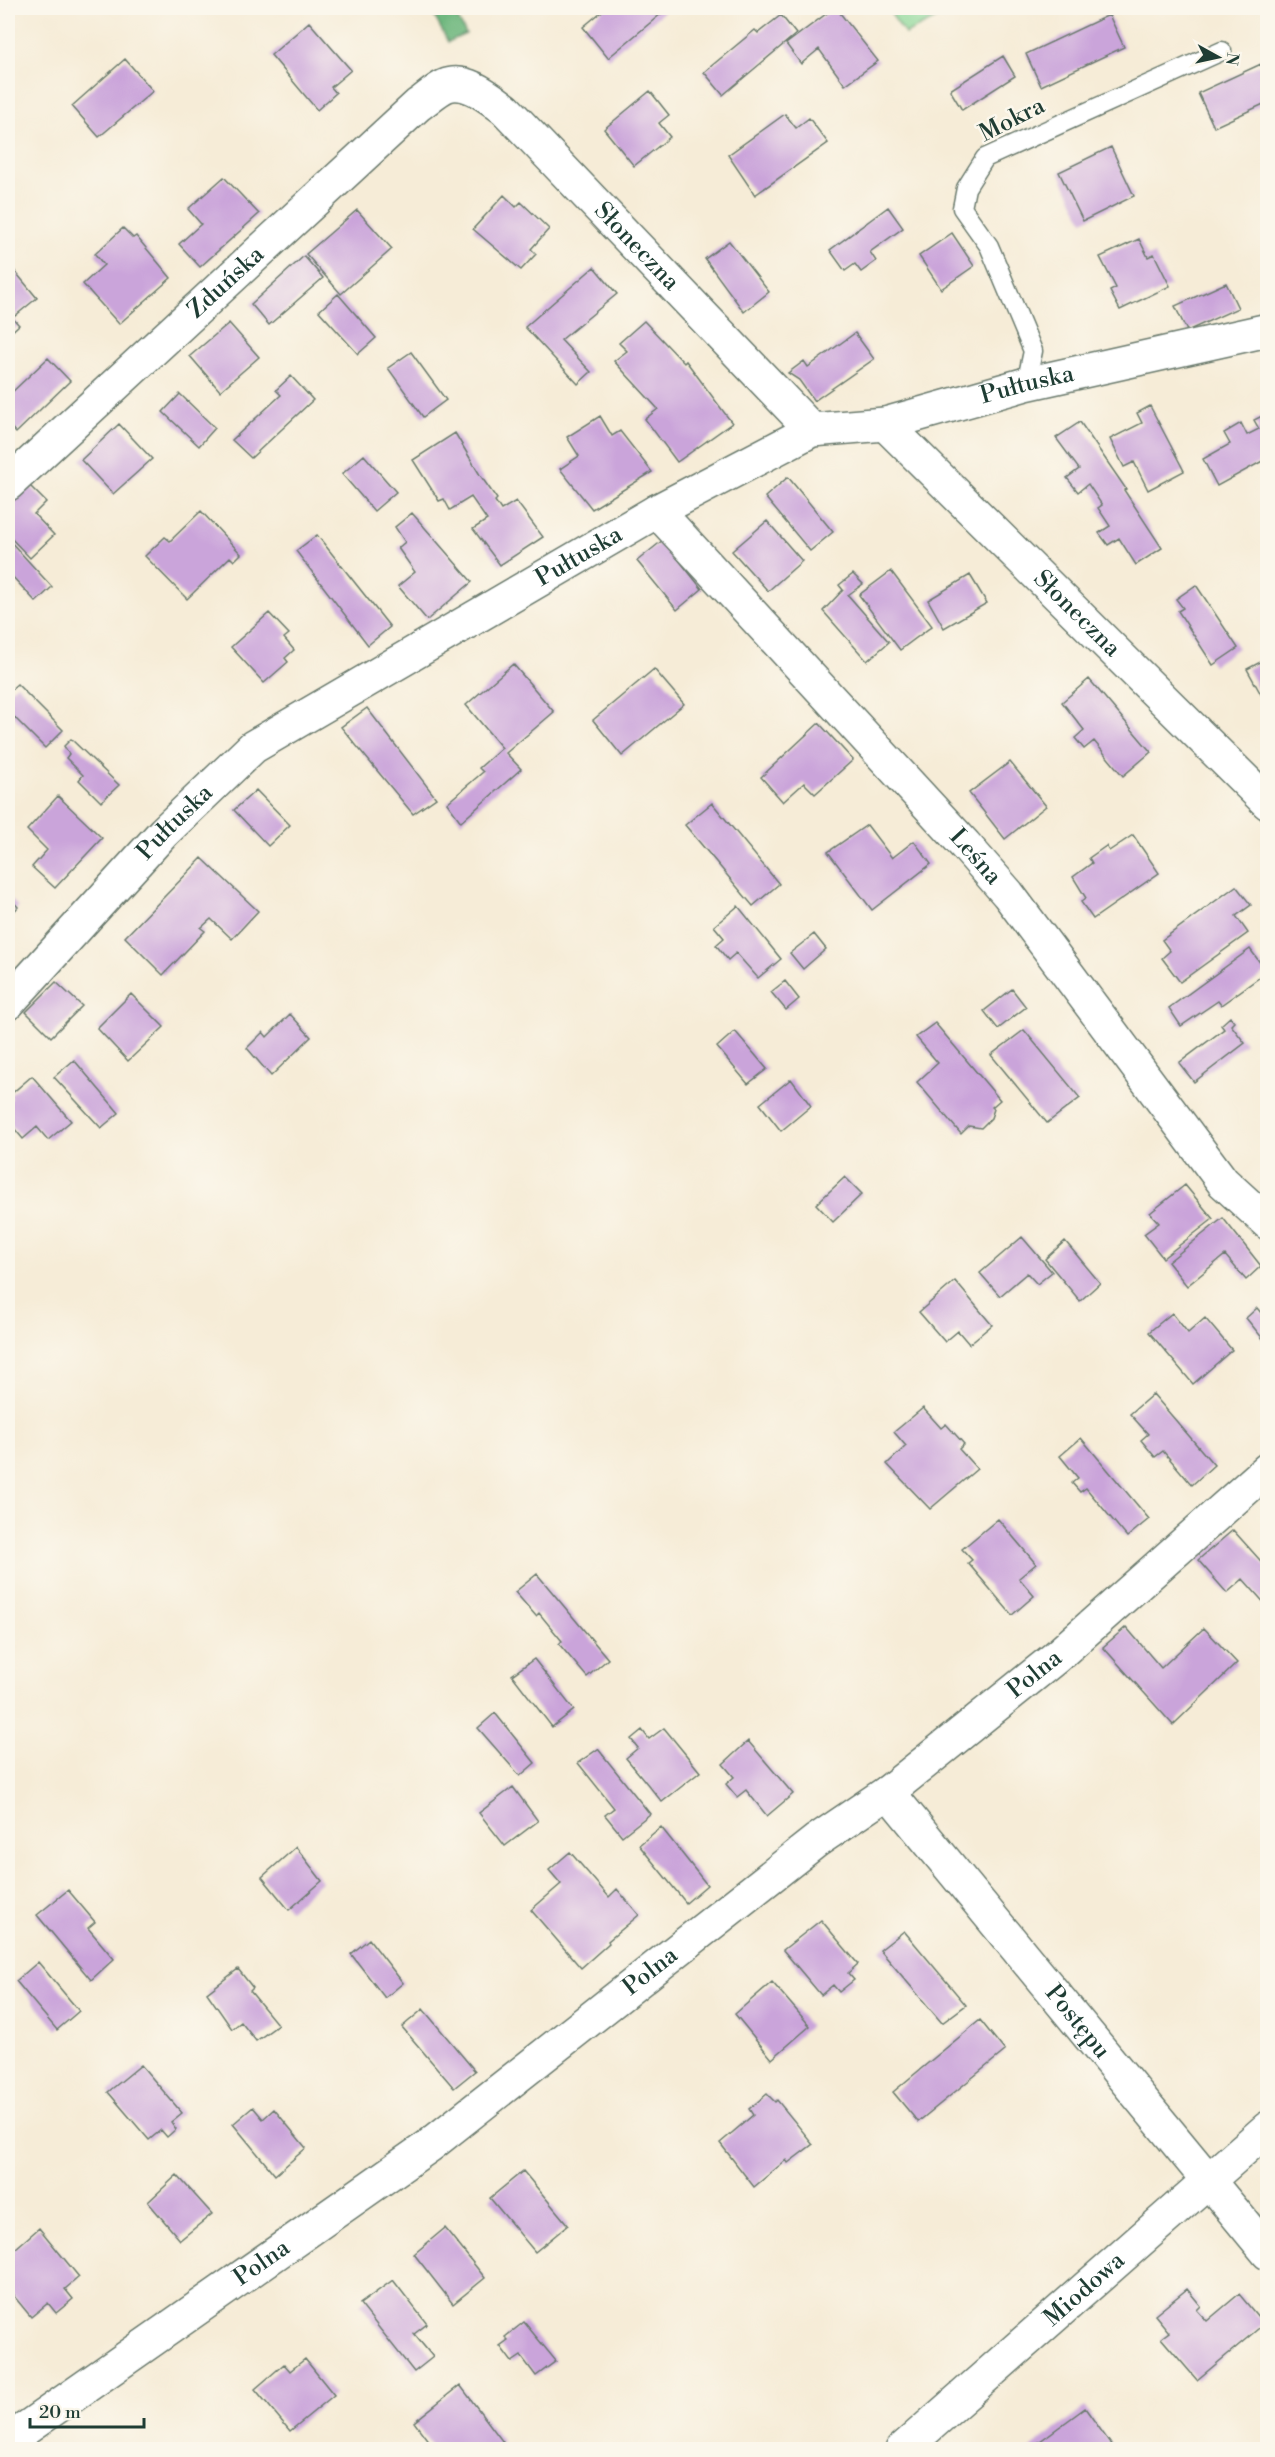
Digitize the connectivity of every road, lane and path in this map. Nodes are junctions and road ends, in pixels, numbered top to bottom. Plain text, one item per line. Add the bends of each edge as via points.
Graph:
1 (1222, 51) dead end
2 (447, 85) joint
3 (1268, 330) edge
4 (1026, 384) junction
5 (885, 424) junction
6 (812, 430) junction
7 (8, 484) edge
8 (657, 511) junction
9 (1268, 803) edge
10 (8, 1003) edge
11 (1268, 1223) edge
12 (1268, 1469) edge
13 (888, 1792) junction
14 (1268, 2128) edge
15 (1207, 2182) junction
16 (1268, 2253) edge
17 (8, 2441) edge
18 (902, 2450) edge

1 - 4 lane, Mokra via 985,158 966,188 962,208 989,246 1033,351
2 - 6 street, Słoneczna via 480,91 505,109
2 - 7 street, Zduńska via 418,105
3 - 4 street, Pułtuska
4 - 5 street, Pułtuska
5 - 6 street, Pułtuska
5 - 9 street, Słoneczna
6 - 8 street, Pułtuska
8 - 10 street, Pułtuska via 253,747 164,832
8 - 11 street, Leśna via 1008,894 1223,1182
12 - 13 street, Polna via 1055,1658
13 - 15 street, Postępu
13 - 17 street, Polna via 816,1841 429,2146
14 - 15 street, Miodowa
15 - 16 street, Postępu
15 - 18 street, Miodowa

